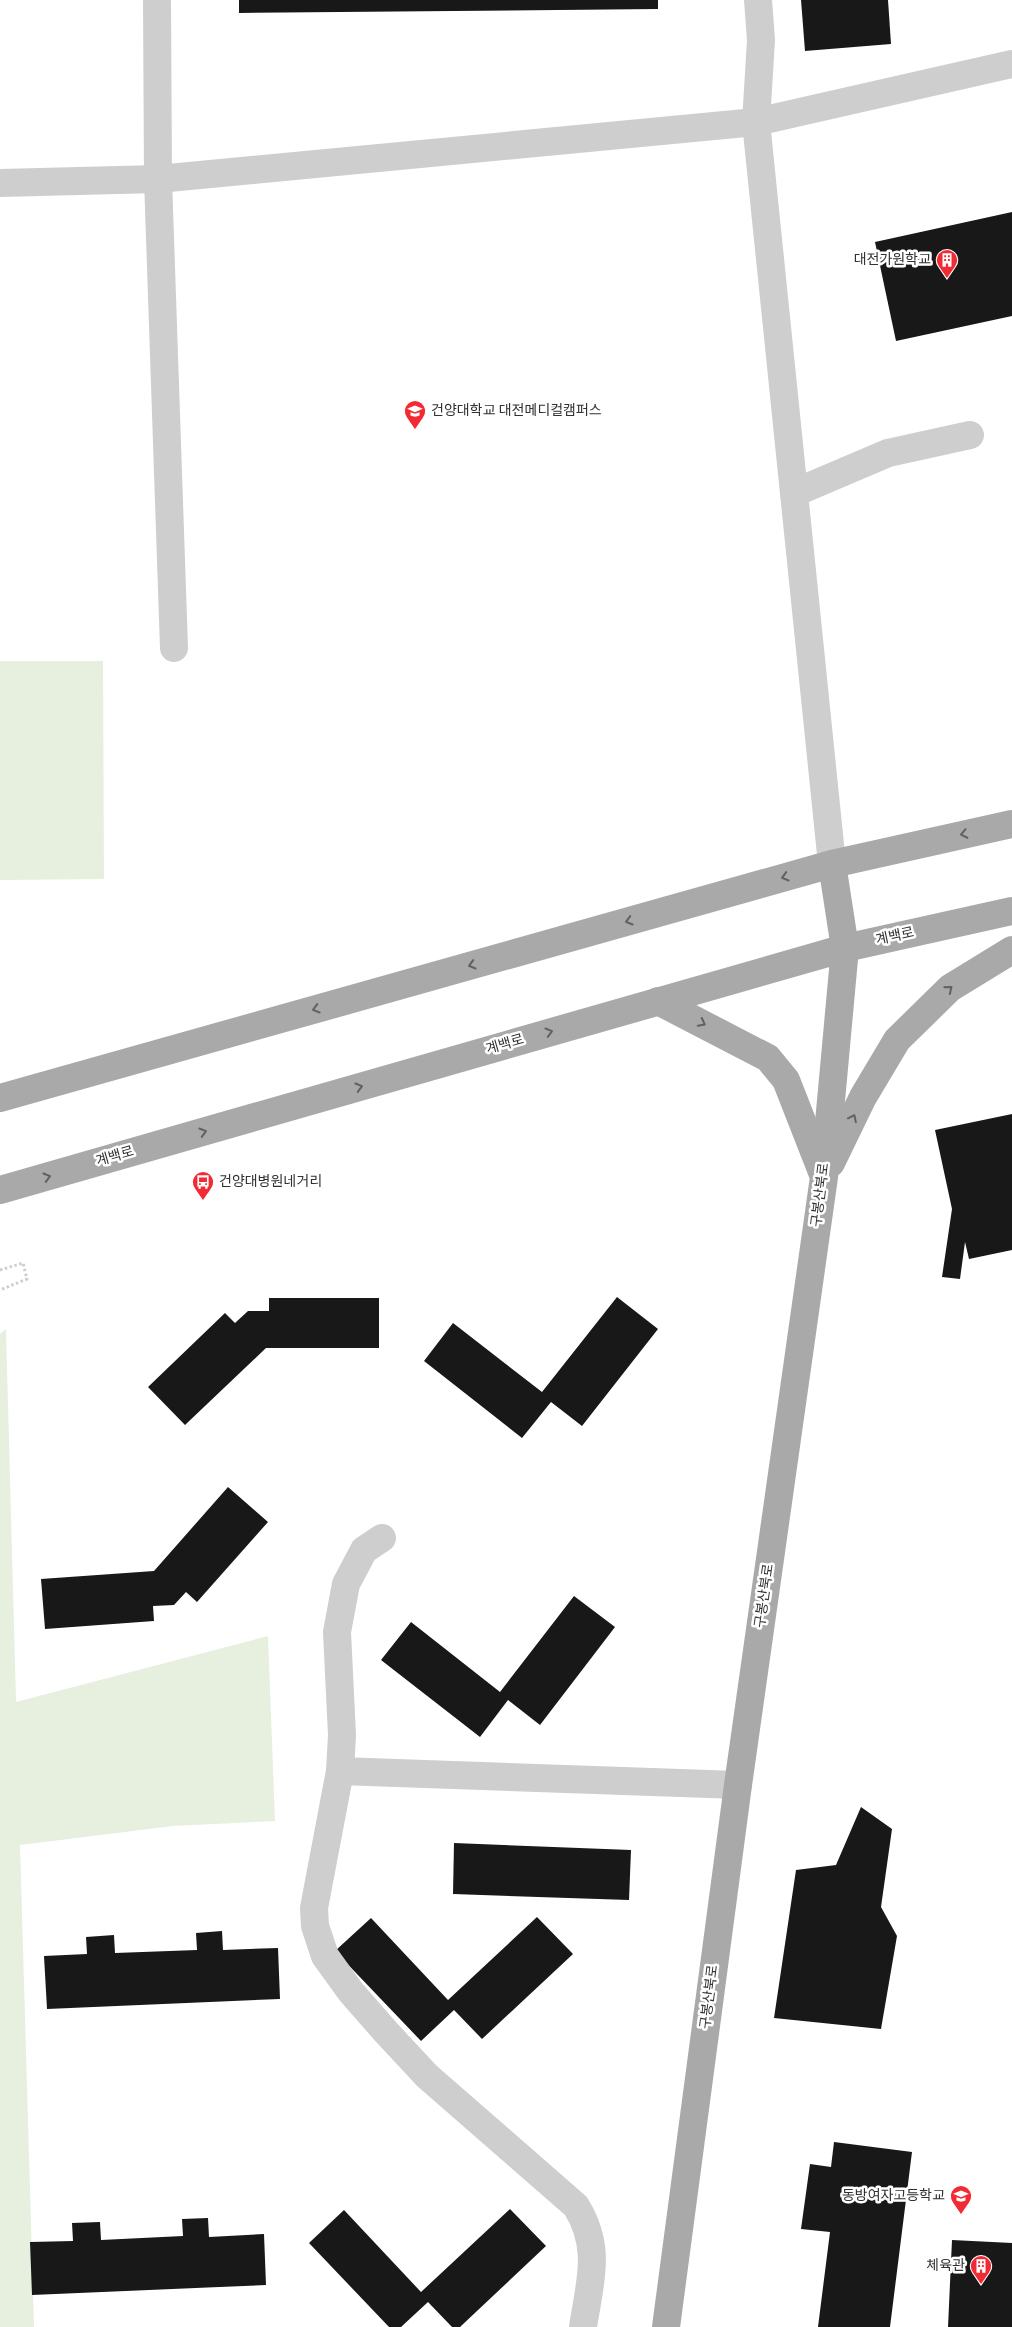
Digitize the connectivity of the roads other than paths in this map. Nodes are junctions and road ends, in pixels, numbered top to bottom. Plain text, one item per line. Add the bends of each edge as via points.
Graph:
1 (157, 0) edge
2 (758, 0) edge
3 (1012, 64) edge
4 (756, 122) junction
5 (158, 179) junction
6 (0, 183) edge
7 (970, 435) dead end
8 (794, 493) junction
9 (174, 648) dead end
10 (1012, 824) edge
11 (832, 864) junction
12 (1012, 912) edge
13 (845, 948) junction
14 (1012, 950) edge
15 (658, 1001) junction
16 (0, 1098) edge
17 (824, 1178) junction
18 (0, 1190) edge
19 (382, 1538) dead end
20 (340, 1771) junction
21 (738, 1786) junction
22 (583, 2327) edge
23 (666, 2327) edge

1 - 5 lane
2 - 4 lane via 761,40
3 - 4 lane
4 - 5 lane
4 - 8 lane
5 - 6 lane
5 - 9 lane
7 - 8 lane via 888,453
8 - 11 lane
10 -> 11 main road
11 - 13 main road, 구봉산북로
11 -> 16 main road
12 - 13 main road, 계백로
13 - 15 main road, 계백로
13 - 17 main road, 구봉산북로
17 -> 14 main road via 863,1097 897,1040 950,988
15 -> 17 main road via 768,1058 786,1080
18 -> 15 main road, 계백로
17 - 21 main road, 구봉산북로
19 - 20 lane via 364,1550 344,1593 337,1632 342,1719
20 - 21 lane
20 - 22 lane via 314,1908 315,1926 325,1956 351,1992 428,2076 576,2206 587,2223 592,2242
21 - 23 main road, 구봉산북로

